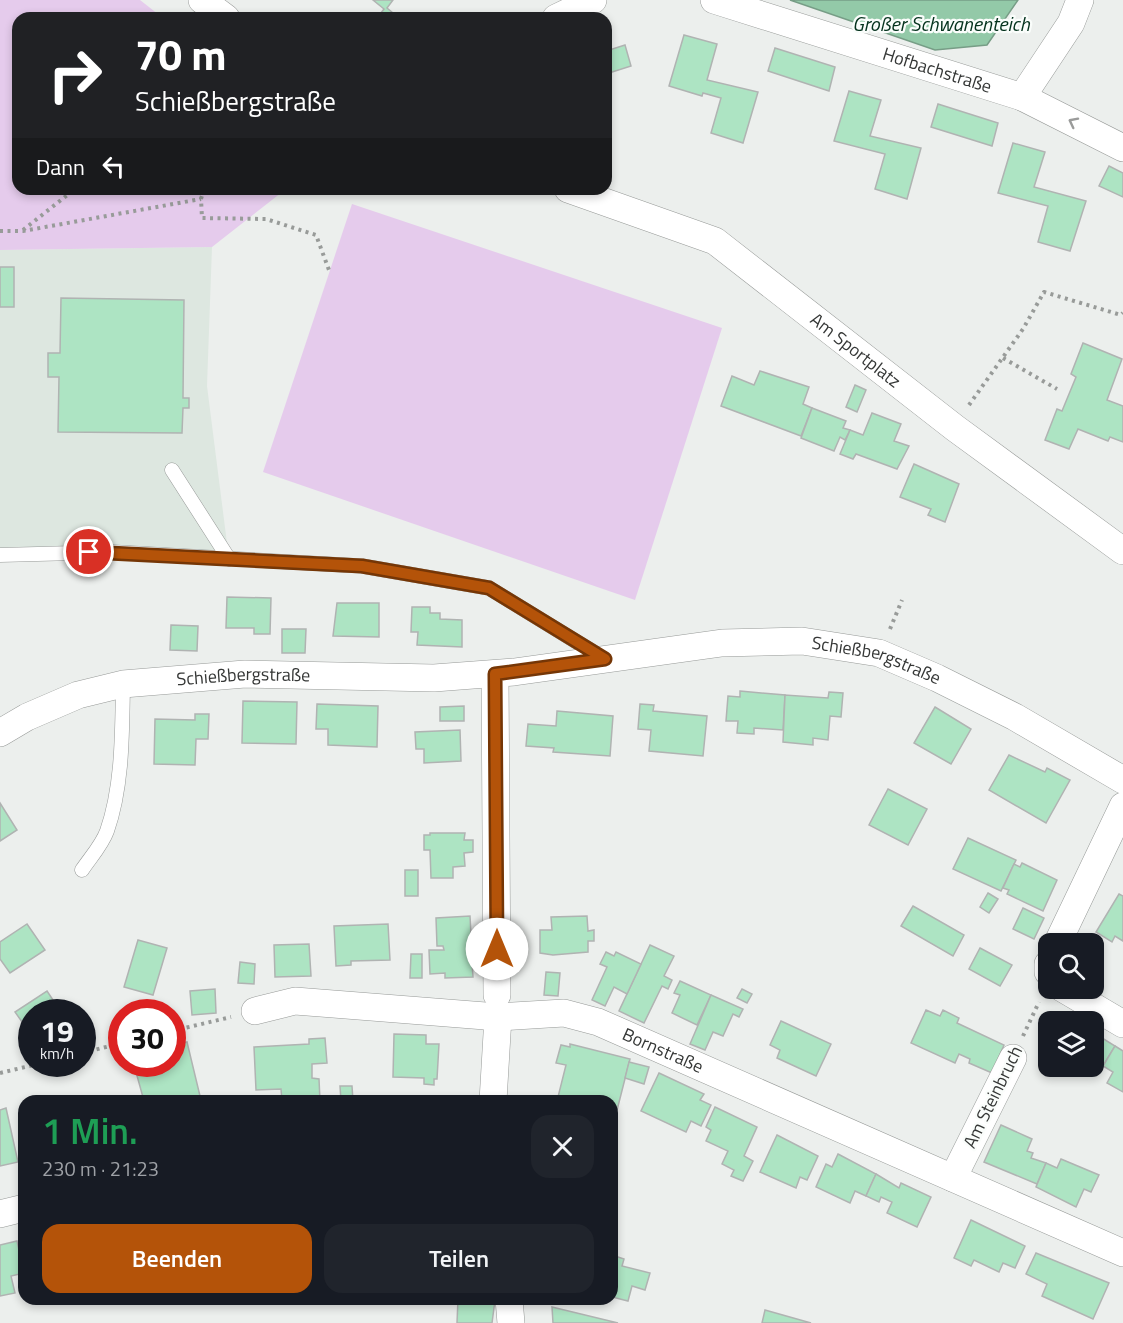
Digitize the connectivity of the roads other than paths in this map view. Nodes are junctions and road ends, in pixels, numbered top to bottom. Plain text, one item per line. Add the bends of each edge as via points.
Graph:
1 (202, 0) edge
2 (593, 0) edge
3 (714, 0) edge
4 (1080, 0) edge
5 (218, 12) edge
6 (568, 12) edge
7 (1023, 97) junction
8 (1123, 148) edge
9 (585, 195) edge
10 (172, 470) dead end
11 (1123, 551) edge
12 (0, 555) edge
13 (229, 559) junction
14 (605, 659) junction
15 (495, 674) junction
16 (123, 684) junction
17 (0, 733) edge
18 (1123, 780) edge
19 (1123, 806) edge
20 (82, 870) dead end
21 (1062, 933) edge
22 (1078, 999) edge
23 (497, 1006) junction
24 (255, 1011) road end
25 (1123, 1024) edge
26 (1012, 1058) road end
27 (493, 1095) edge
28 (953, 1179) junction
29 (18, 1210) edge
30 (0, 1214) edge
31 (1123, 1253) edge
32 (510, 1305) edge
33 (511, 1323) edge

1 - 5 street
2 - 6 street
3 - 7 street, Hofbachstraße
4 - 7 street via 1071,23
8 -> 7 street, Hofbachstraße
9 - 11 street, Am Sportplatz via 715,241 955,428
10 - 13 lane
12 - 13 lane via 112,552
13 - 14 lane via 362,566 489,588
14 - 15 street, Schießbergstraße
14 - 18 street, Schießbergstraße via 722,643 802,641 879,653 1014,717
15 - 16 street, Schießbergstraße via 434,678 245,674
15 - 23 street
16 - 17 street, Schießbergstraße via 78,695
16 - 20 lane via 122,741 114,801 106,833
19 - 21 street
22 - 25 street
23 - 24 street, Bornstraße via 295,1001
23 - 27 street
23 - 28 street, Bornstraße via 564,1013 598,1022
26 - 28 street, Am Steinbruch
28 - 31 street, Bornstraße
29 - 30 street
32 - 33 street

